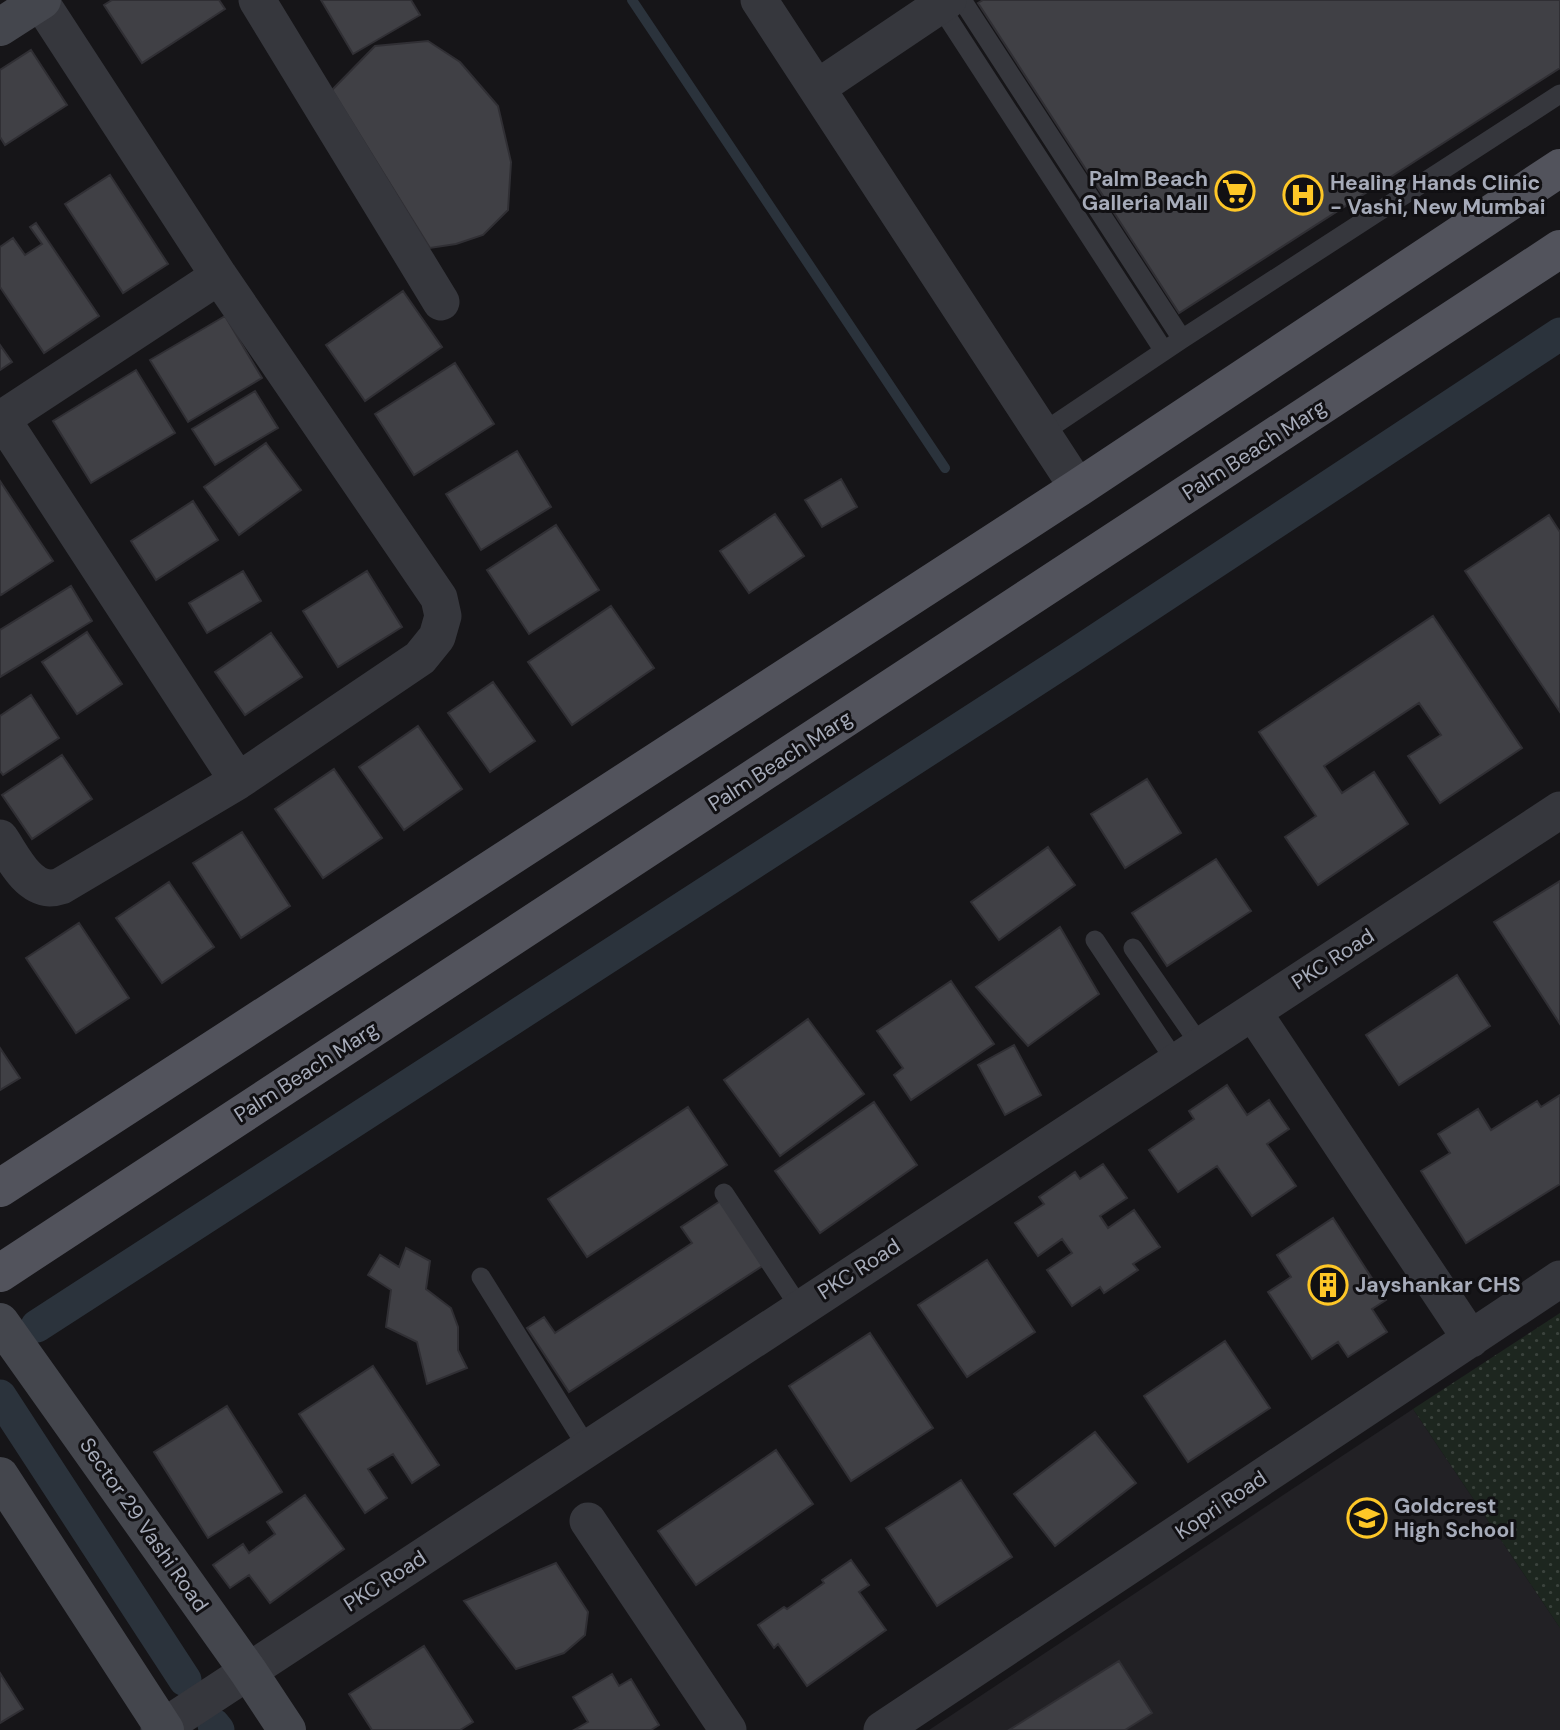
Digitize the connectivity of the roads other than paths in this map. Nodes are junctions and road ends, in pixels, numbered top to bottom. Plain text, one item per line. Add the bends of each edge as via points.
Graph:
1 (257, 0) edge
2 (759, 0) edge
3 (41, 1) edge
4 (950, 2) edge
5 (0, 27) edge
6 (817, 88) junction
7 (1560, 94) edge
8 (1560, 168) edge
9 (1560, 250) edge
10 (219, 276) junction
11 (441, 302) dead end
12 (1182, 339) junction
13 (1164, 351) junction
14 (1, 419) edge
15 (1042, 433) junction
16 (1078, 488) junction
17 (238, 781) junction
18 (1560, 810) edge
19 (0, 838) edge
20 (1095, 940) dead end
21 (1133, 948) dead end
22 (1253, 1012) junction
23 (1189, 1054) junction
24 (0, 1188) edge
25 (724, 1194) dead end
26 (0, 1273) edge
27 (481, 1277) dead end
28 (1560, 1279) edge
29 (800, 1308) junction
30 (0, 1322) edge
31 (1471, 1339) junction
32 (587, 1447) junction
33 (0, 1476) edge
34 (589, 1521) dead end
35 (248, 1671) junction
36 (162, 1729) edge
37 (287, 1730) edge
38 (728, 1730) edge
39 (882, 1730) edge

1 - 11 street
2 - 6 street
3 - 5 main road
3 - 10 street
4 - 6 street
4 - 12 lane via 981,22
4 - 13 lane
6 - 15 street
7 - 12 lane
8 - 16 main road
9 - 26 main road, Palm Beach Marg
10 - 14 street
10 - 17 street via 439,598 443,616 437,637 420,658
12 - 13 lane
13 - 15 lane
14 - 17 street
15 - 16 street
16 - 24 main road
17 - 19 street via 61,886 37,884
18 - 22 street, PKC Road
20 - 23 lane
21 - 23 lane
22 - 23 street, PKC Road
22 - 31 street
23 - 29 street, PKC Road
25 - 29 lane
27 - 32 lane
28 - 31 street, Kopri Road
29 - 32 street, PKC Road
30 - 35 main road, Sector 29 Vashi Road
31 - 39 street, Kopri Road
32 - 35 street, PKC Road
33 - 36 main road
34 - 38 street
35 - 36 street, PKC Road
35 - 37 main road, Sector 29 Vashi Road

